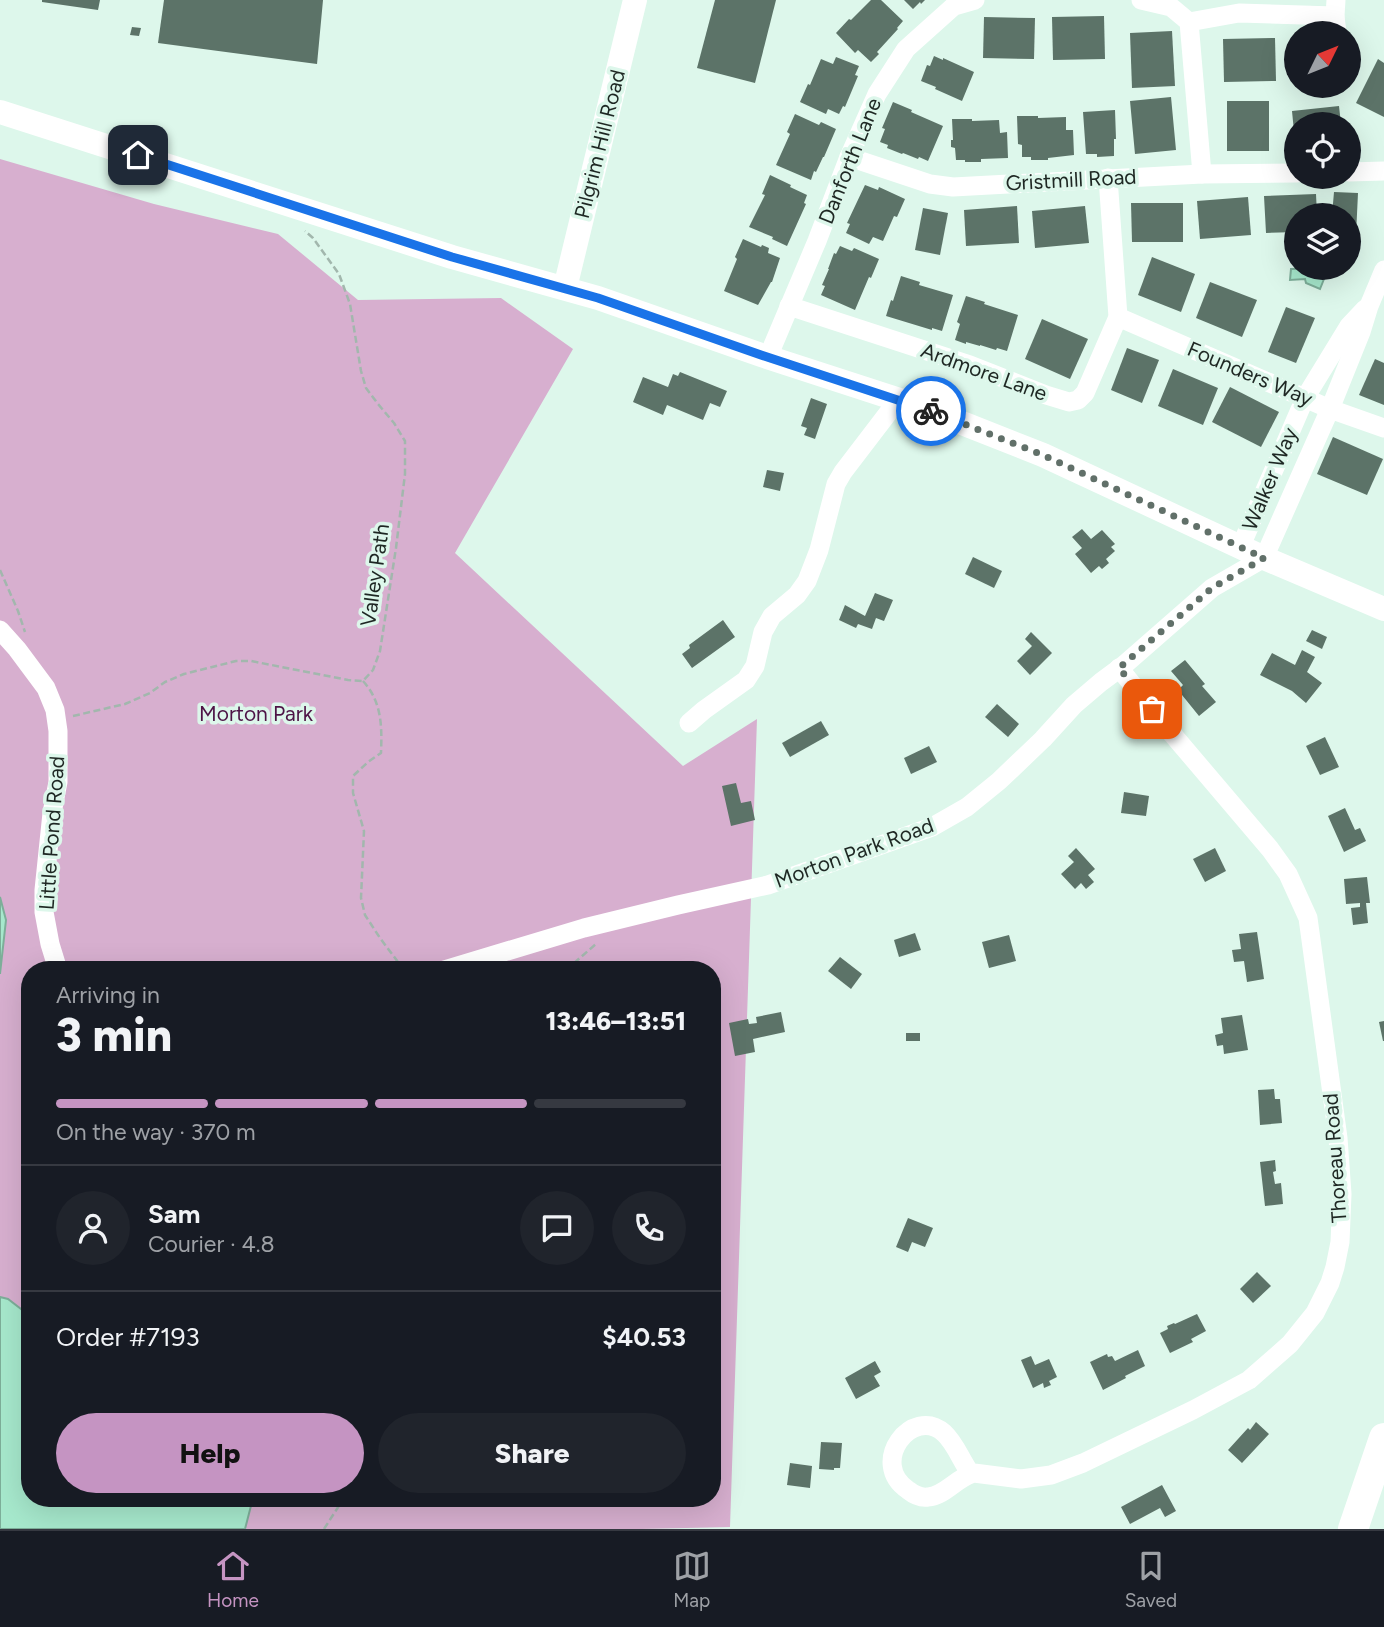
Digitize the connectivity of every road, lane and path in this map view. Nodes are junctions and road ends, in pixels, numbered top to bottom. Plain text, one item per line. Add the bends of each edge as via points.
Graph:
1 (635, 0) edge
2 (975, 0) edge
3 (1141, 0) edge
4 (1336, 16) edge
5 (1189, 22) junction
6 (0, 112) edge
7 (849, 157) junction
8 (1384, 171) edge
9 (1361, 172) edge
10 (1284, 173) edge
11 (1202, 174) junction
12 (1108, 178) junction
13 (303, 230) dead end
14 (1384, 270) edge
15 (565, 288) junction
16 (789, 306) junction
17 (1369, 306) junction
18 (1118, 317) junction
19 (768, 357) junction
20 (1305, 398) junction
21 (898, 400) junction
22 (1330, 409) junction
23 (1384, 428) edge
24 (1240, 548) junction
25 (1264, 558) junction
26 (0, 570) edge
27 (1384, 609) edge
28 (0, 629) edge
29 (32, 668) junction
30 (1119, 668) junction
31 (363, 681) junction
32 (56, 719) junction
33 (689, 723) dead end
34 (55, 961) edge
35 (397, 961) edge
36 (474, 961) edge
37 (1384, 1438) edge
38 (971, 1474) dead end
39 (338, 1507) edge
40 (324, 1529) edge
41 (1353, 1529) edge

1 - 15 main road, Pilgrim Hill Road
2 - 7 street, Danforth Lane via 954,5 906,49 877,94
3 - 5 street via 1171,7
4 - 5 street via 1239,13
5 - 11 street
6 - 15 main road via 452,257
7 - 12 street, Gristmill Road via 953,187
7 - 16 street, Danforth Lane
8 - 9 street
10 - 11 street, Gristmill Road
11 - 12 street, Gristmill Road
12 - 18 street, Ardmore Lane
13 - 31 path, Valley Path via 339,274 350,304 366,388 405,440 380,651
14 - 17 street, Walker Way
15 - 19 main road
16 - 18 street, Ardmore Lane via 1069,402 1085,393
16 - 19 street, Danforth Lane
17 - 20 street, Walker Way via 1349,326
17 - 22 street, Walker Way
18 - 20 street, Founders Way
19 - 21 main road
20 - 22 street, Founders Way
20 - 24 street, Walker Way
21 - 24 main road via 1043,455
21 - 33 street via 842,472 807,581 772,616 746,680
22 - 23 street, Founders Way
22 - 25 street, Walker Way
24 - 25 main road
25 - 27 main road
25 - 30 street, Morton Park Road via 1212,588
26 - 29 path via 25,630
28 - 29 street, Little Pond Road
29 - 32 street, Little Pond Road via 46,688
30 - 36 street, Morton Park Road via 1074,705 999,781 932,827 768,884 584,928
30 - 38 street, Thoreau Road via 1270,849 1288,874 1308,918 1338,1138 1340,1242 1330,1283 1315,1313 1290,1344 1249,1380 1051,1475 1021,1479
31 - 32 path via 236,661 184,674 125,704
31 - 35 path via 373,692 382,726 381,753 353,776 364,831 361,898 365,915
32 - 34 street, Little Pond Road via 58,782 44,890
37 - 41 highway
39 - 40 path

